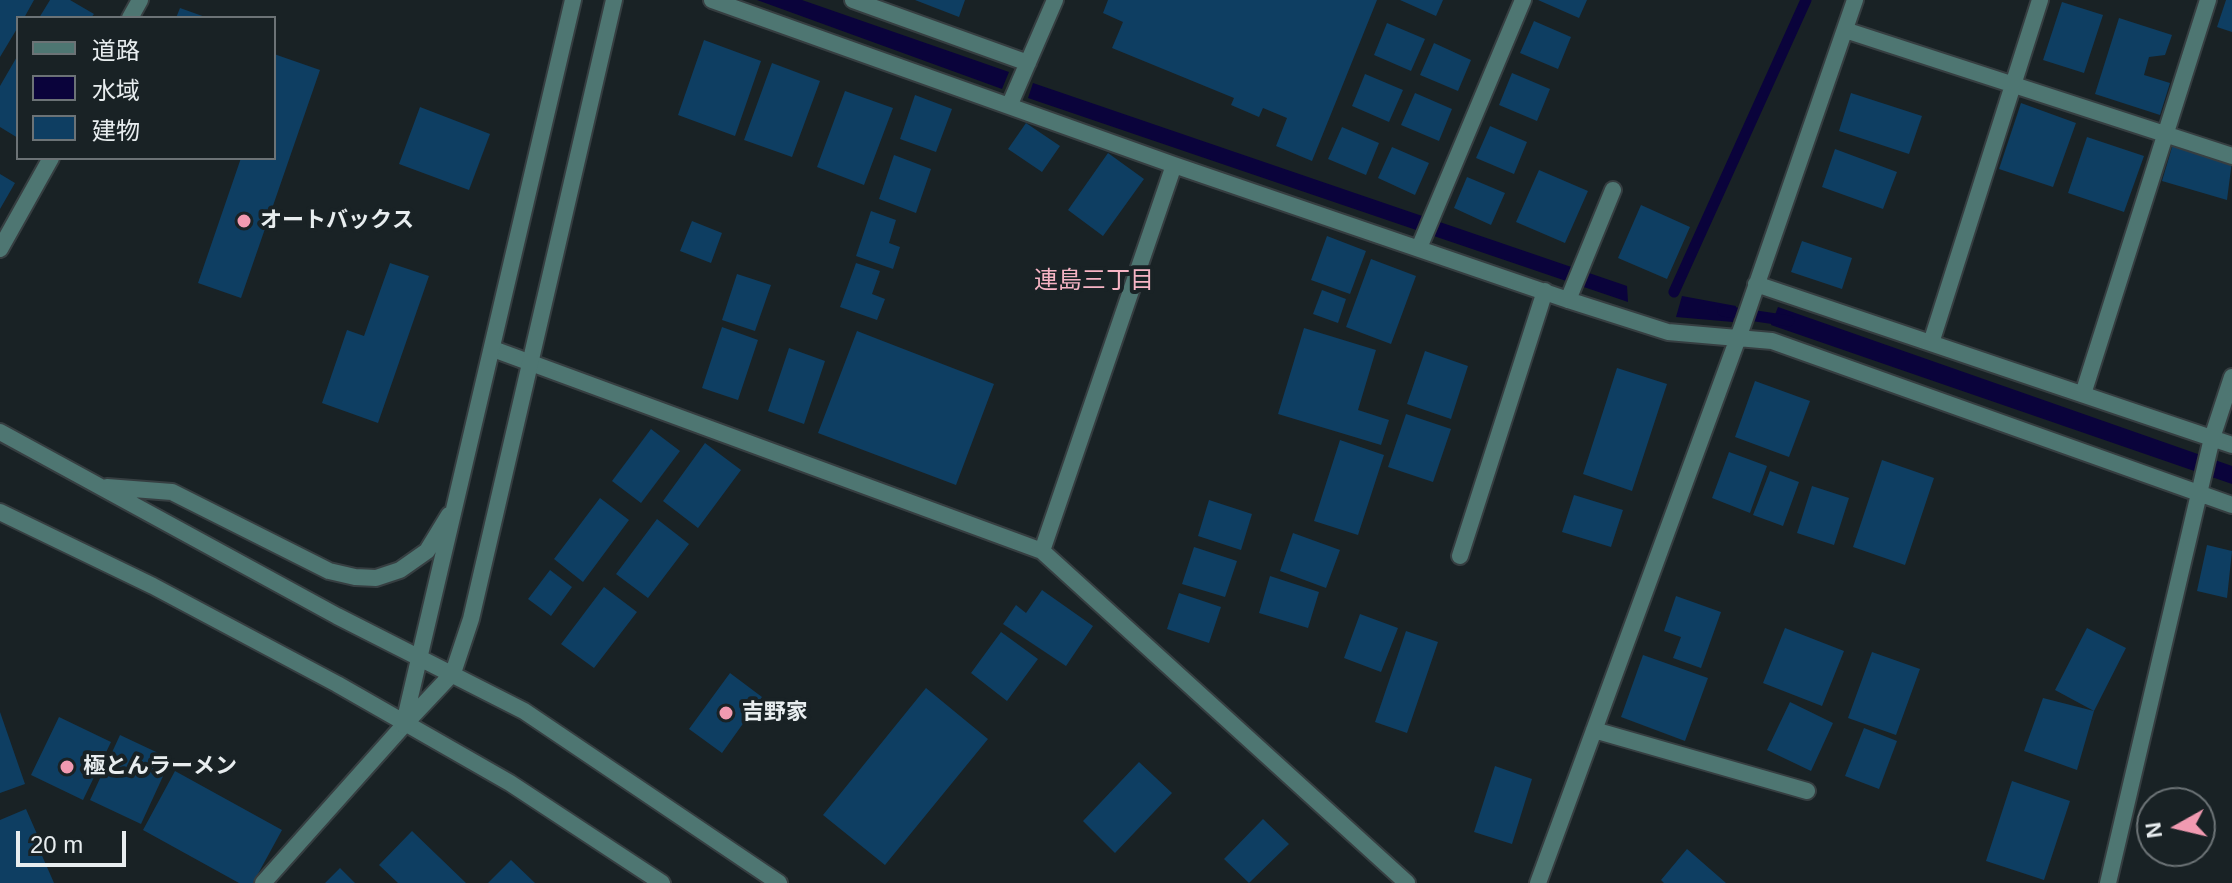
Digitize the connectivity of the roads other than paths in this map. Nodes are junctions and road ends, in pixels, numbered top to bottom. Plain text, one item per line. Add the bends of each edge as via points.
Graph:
1 (573, 0) edge
2 (614, 0) edge
3 (712, 0) edge
4 (853, 0) edge
5 (1055, 0) edge
6 (1523, 0) edge
7 (1855, 0) edge
8 (2040, 0) edge
9 (2208, 0) edge
10 (1845, 30) junction
11 (1028, 63) junction
12 (2013, 86) junction
13 (1010, 104) junction
14 (2165, 134) junction
15 (2232, 156) edge
16 (50, 160) edge
17 (1174, 165) junction
18 (1613, 190) dead end
19 (1420, 243) junction
20 (0, 249) edge
21 (1756, 284) junction
22 (1545, 291) junction
23 (1571, 293) junction
24 (1739, 334) junction
25 (1931, 343) junction
26 (493, 349) junction
27 (528, 362) junction
28 (2232, 377) edge
29 (2083, 394) junction
30 (0, 432) edge
31 (2212, 438) junction
32 (2232, 445) edge
33 (102, 486) junction
34 (2200, 494) junction
35 (456, 505) junction
36 (2232, 505) edge
37 (0, 512) edge
38 (1042, 551) junction
39 (1460, 556) dead end
40 (420, 656) junction
41 (453, 673) junction
42 (404, 725) junction
43 (1594, 730) junction
44 (1807, 791) dead end
45 (263, 883) edge
46 (662, 883) edge
47 (779, 883) edge
48 (1407, 883) edge
49 (1538, 883) edge
50 (2108, 883) edge

1 - 26 street
2 - 27 street
3 - 13 street
4 - 11 street
5 - 11 street
6 - 19 street
7 - 10 street
8 - 12 street
9 - 14 street
10 - 12 street
10 - 21 street
11 - 13 street
12 - 14 street
12 - 25 street
13 - 17 street
14 - 15 street
14 - 29 street
16 - 20 street
17 - 19 street
17 - 38 street
18 - 23 street
19 - 22 street
21 - 24 street
21 - 25 street
22 - 23 street
22 - 39 street
23 - 24 street via 1668,332
24 - 34 street via 1772,341
24 - 43 street
25 - 29 street
26 - 27 street
26 - 35 street
27 - 38 street
27 - 41 street via 473,610
28 - 31 street
29 - 31 street
30 - 33 street
31 - 32 street
31 - 34 street
33 - 35 street via 172,492 329,571 376,578 400,570 427,551
33 - 40 street
34 - 36 street
34 - 50 street
35 - 40 street
37 - 42 street via 153,586
38 - 48 street
40 - 41 street
40 - 42 street
41 - 42 street
41 - 47 street via 524,711
42 - 45 street
42 - 46 street via 510,783
43 - 44 street
43 - 49 street

